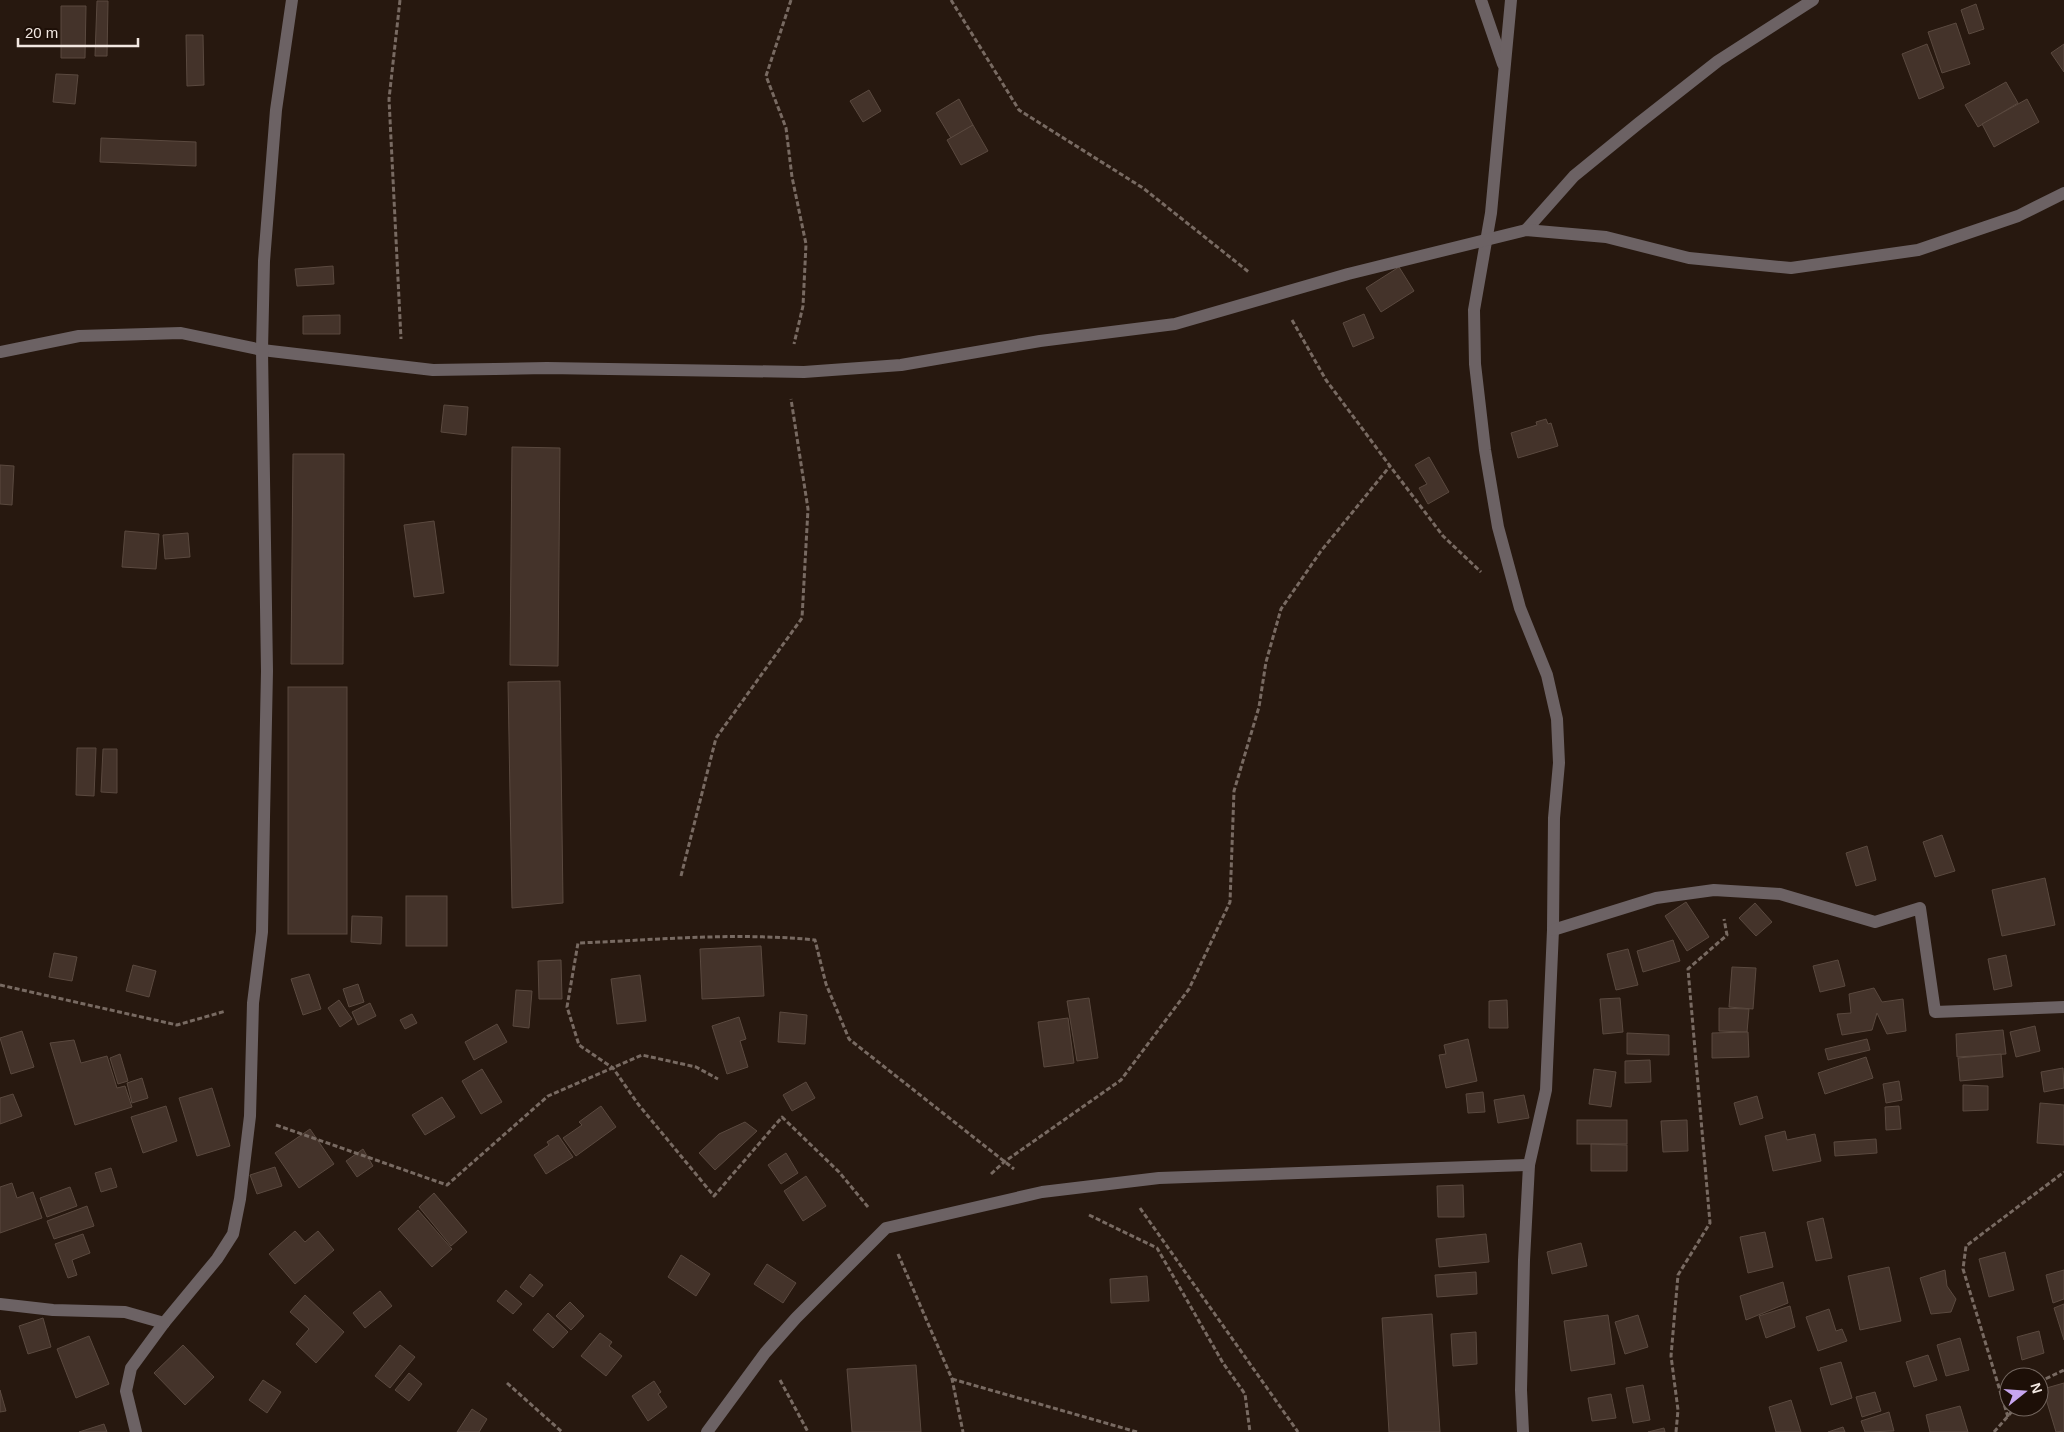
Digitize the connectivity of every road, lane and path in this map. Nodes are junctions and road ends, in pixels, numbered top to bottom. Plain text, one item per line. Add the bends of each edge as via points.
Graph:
1 (292, 0) edge
2 (400, 0) edge
3 (791, 0) edge
4 (951, 0) edge
5 (1481, 0) edge
6 (1511, 0) edge
7 (1813, 0) edge
8 (1505, 69) junction
9 (2064, 193) edge
10 (1526, 230) junction
11 (1487, 239) junction
12 (1278, 296) junction
13 (262, 350) junction
14 (0, 352) edge
15 (403, 367) junction
16 (787, 372) junction
17 (1390, 466) junction
18 (1484, 575) dead end
19 (681, 876) dead end
20 (1754, 892) junction
21 (1553, 930) junction
22 (0, 985) edge
23 (253, 1003) junction
24 (2064, 1006) edge
25 (613, 1068) junction
26 (718, 1079) dead end
27 (250, 1116) junction
28 (1004, 1162) junction
29 (1529, 1165) junction
30 (2064, 1172) edge
31 (990, 1175) dead end
32 (1123, 1183) junction
33 (1042, 1192) junction
34 (1086, 1213) dead end
35 (886, 1228) junction
36 (0, 1304) edge
37 (164, 1323) junction
38 (765, 1354) junction
39 (2064, 1370) edge
40 (2049, 1377) edge
41 (952, 1379) junction
42 (507, 1383) dead end
43 (1999, 1387) edge
44 (2008, 1417) edge
45 (136, 1432) edge
46 (562, 1432) edge
47 (707, 1432) edge
48 (808, 1432) edge
49 (963, 1432) edge
50 (1136, 1432) edge
51 (1250, 1432) edge
52 (1298, 1432) edge
53 (1523, 1432) edge
54 (1676, 1432) edge
55 (1994, 1432) edge

1 - 13 street via 276,110 264,261
2 - 15 path via 389,99
3 - 16 path via 766,76 786,128 806,244 804,306
4 - 12 path via 1019,110 1143,188
5 - 8 street
6 - 8 street
7 - 10 street via 1718,61 1639,123 1574,176
8 - 11 street
9 - 10 street via 2018,216 1918,250 1791,268 1689,258 1606,237
10 - 11 street
11 - 12 street via 1348,274
11 - 21 street via 1474,310 1475,364 1485,450 1498,527 1520,608 1547,675 1557,719 1559,763 1554,818
12 - 16 street via 1175,324 1040,341 902,365
12 - 17 path via 1326,380
13 - 14 street via 181,333 79,336
13 - 15 street
13 - 23 street via 266,690 262,932
15 - 16 street via 434,370 547,368
16 - 19 path via 808,509 802,618 716,738
17 - 18 path via 1442,536
17 - 28 path via 1327,544 1281,609 1266,662 1259,708 1234,791 1230,902 1189,988 1121,1080
20 - 21 street via 1714,890 1656,898
20 - 24 street via 1780,894 1875,922 1920,908 1935,1012
20 - 54 path via 1722,909 1727,935 1688,969 1710,1223 1678,1275 1671,1356 1678,1410
21 - 29 street via 1546,1090
22 - 23 path via 177,1025
23 - 27 street
25 - 26 path via 642,1056 696,1067
25 - 27 path via 548,1096 447,1185
25 - 28 path via 579,1045 567,1006 578,943 713,935 815,940 826,984 849,1039
25 - 35 path via 638,1104 714,1196 782,1116 838,1172
27 - 37 street via 233,1234 217,1259
28 - 31 path
28 - 33 path
29 - 32 street via 1159,1178
29 - 53 street via 1521,1390
30 - 43 path via 1966,1246 1963,1269
32 - 33 street
32 - 52 path
33 - 35 street
34 - 51 path via 1157,1248 1223,1363 1245,1394
35 - 38 street via 796,1318
35 - 41 path
36 - 37 street via 53,1310 125,1312
37 - 45 street via 131,1368 126,1391
38 - 47 street
38 - 48 path
39 - 40 path
41 - 49 path
41 - 50 path
42 - 46 path
44 - 55 path

